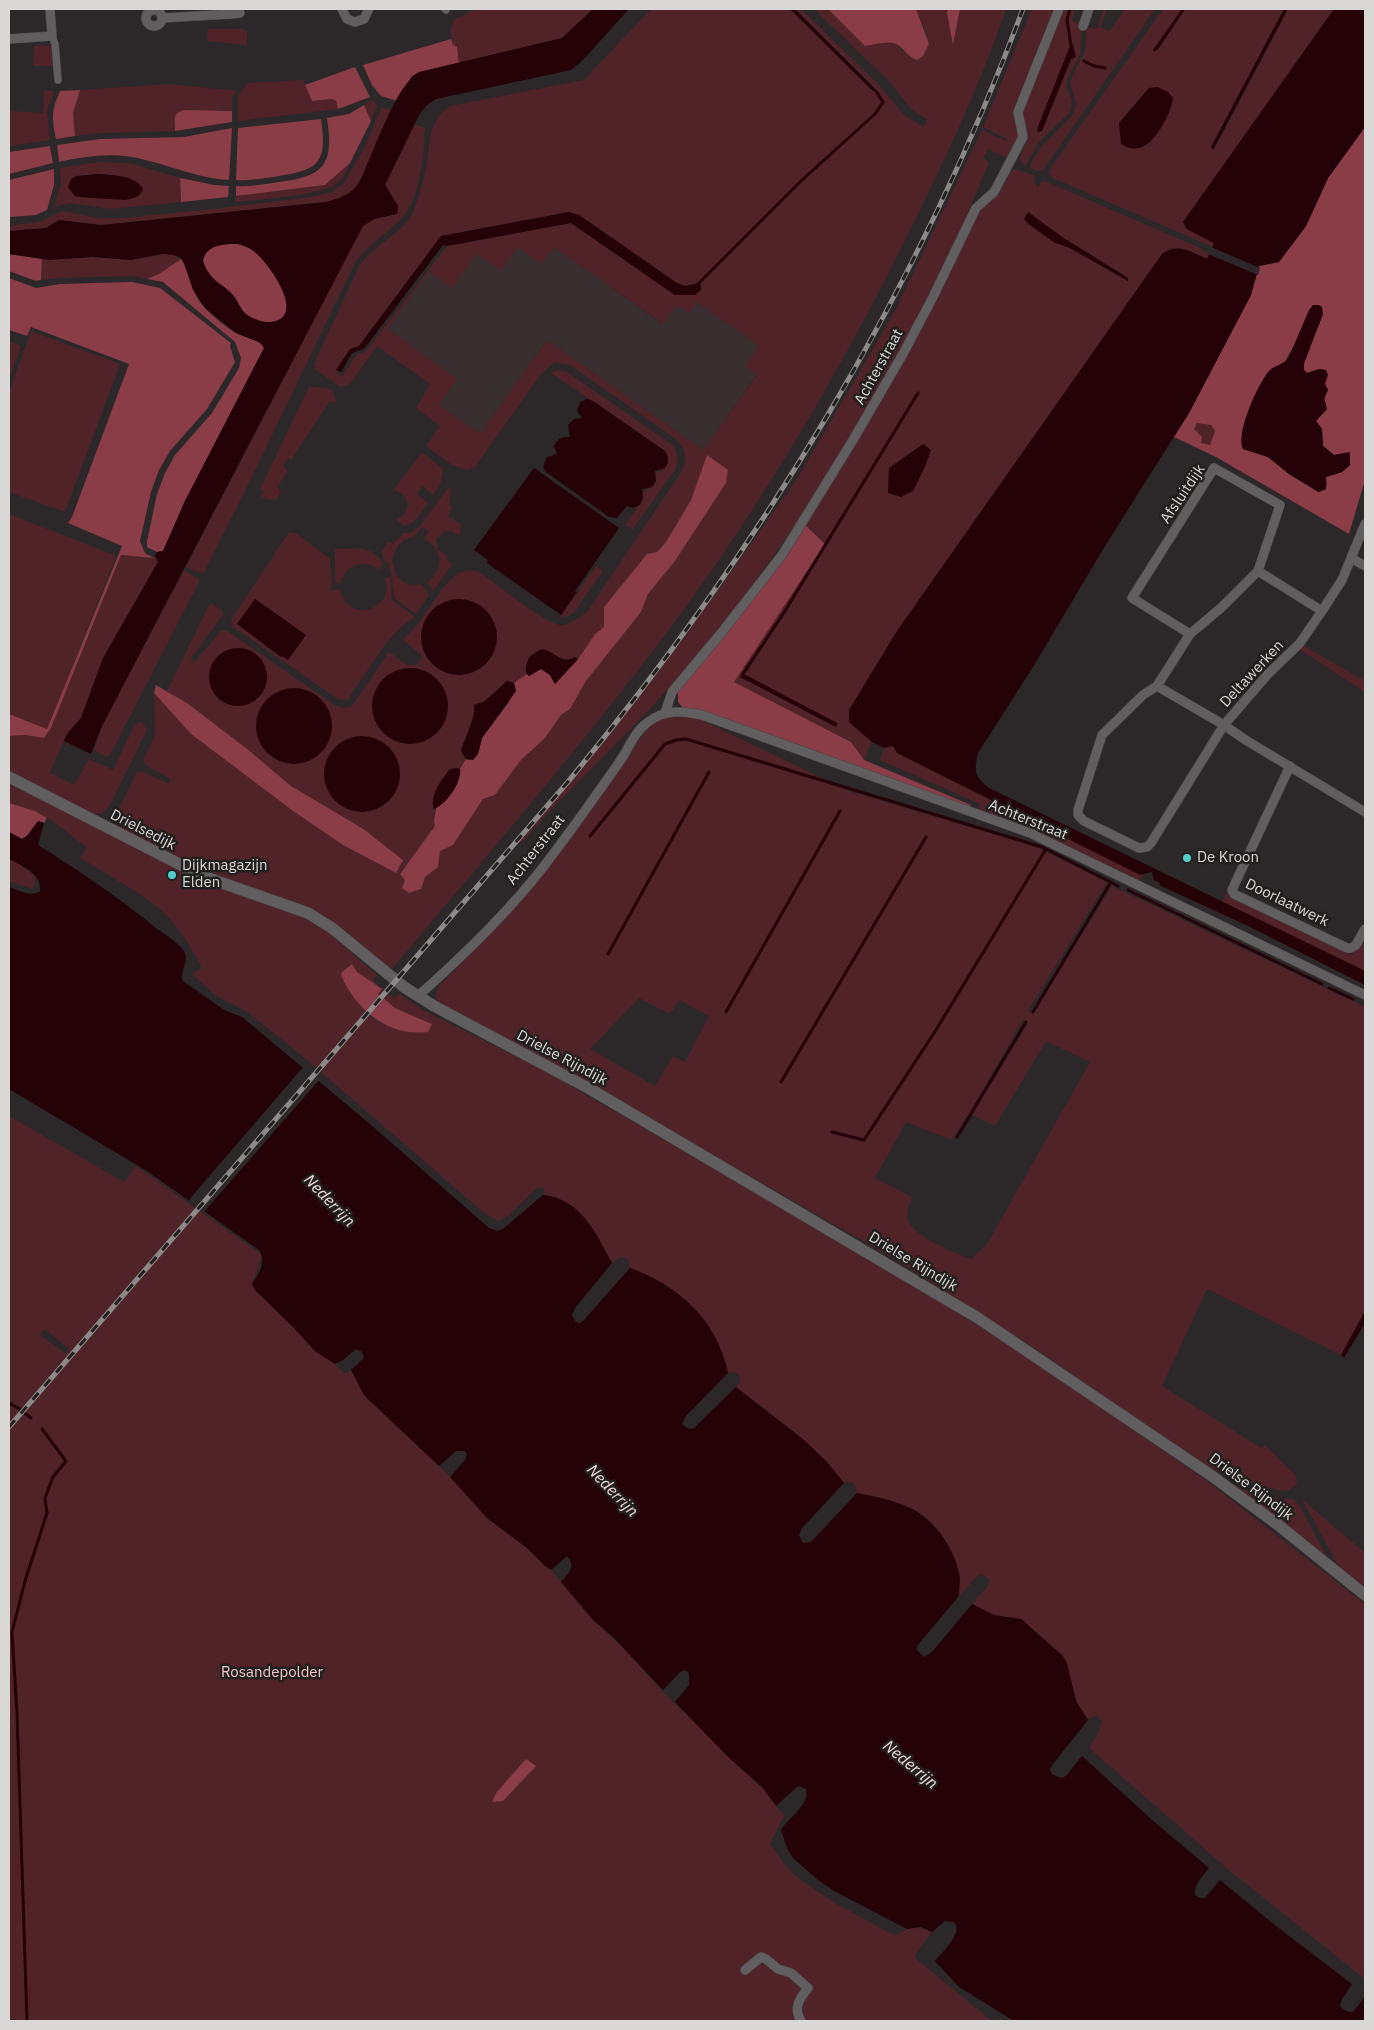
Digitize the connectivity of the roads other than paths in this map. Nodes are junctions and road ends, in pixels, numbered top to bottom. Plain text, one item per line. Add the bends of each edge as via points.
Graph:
1 (50, 9) edge
2 (239, 9) edge
3 (342, 9) edge
4 (369, 9) edge
5 (1059, 9) edge
6 (1089, 9) edge
7 (162, 18) dead end
8 (1083, 26) dead end
9 (52, 36) junction
10 (9, 39) edge
11 (58, 80) dead end
12 (1365, 524) edge
13 (1351, 558) junction
14 (1365, 566) edge
15 (1258, 571) junction
16 (1322, 611) junction
17 (1190, 634) junction
18 (1157, 686) junction
19 (666, 712) junction
20 (1224, 725) junction
21 (1290, 766) junction
22 (9, 777) edge
23 (1365, 812) edge
24 (1365, 928) edge
25 (1365, 995) edge
26 (418, 996) junction
27 (1365, 1595) edge
28 (745, 1970) dead end
29 (800, 2021) edge

1 - 9 street
2 - 7 street via 240,13
3 - 4 street via 347,19 355,22 364,19
5 - 19 street, Achterstraat via 1018,112 1023,137 994,192 976,208 904,352 782,555 672,692
6 - 8 street
9 - 10 street
9 - 11 street
12 - 13 street, Deltawerken
13 - 14 street
13 - 16 street, Deltawerken via 1342,580
15 - 16 street
15 - 17 street, Afsluitdijk
15 - 17 street, Afsluitdijk via 1280,505 1214,468 1132,598
16 - 20 street, Deltawerken via 1300,643 1262,680
17 - 18 street, Afsluitdijk
18 - 20 street
18 - 20 street via 1143,695 1102,735 1078,810 1084,821 1139,848 1147,847
19 - 25 street, Achterstraat via 702,715 1030,833
19 - 26 street, Achterstraat via 648,722 636,735 543,867 505,911 469,951
20 - 21 street, Deltawerken
21 - 23 street, Deltawerken
21 - 24 street, Doorlaatwerk via 1232,890 1234,894 1347,948 1356,945
22 - 26 street, Drielsedijk via 211,879 308,913 356,946
26 - 27 street, Drielse Rijndijk via 606,1098 1006,1336 1216,1479
28 - 29 street via 761,1957 778,1969 791,1973 808,1988 798,2001

